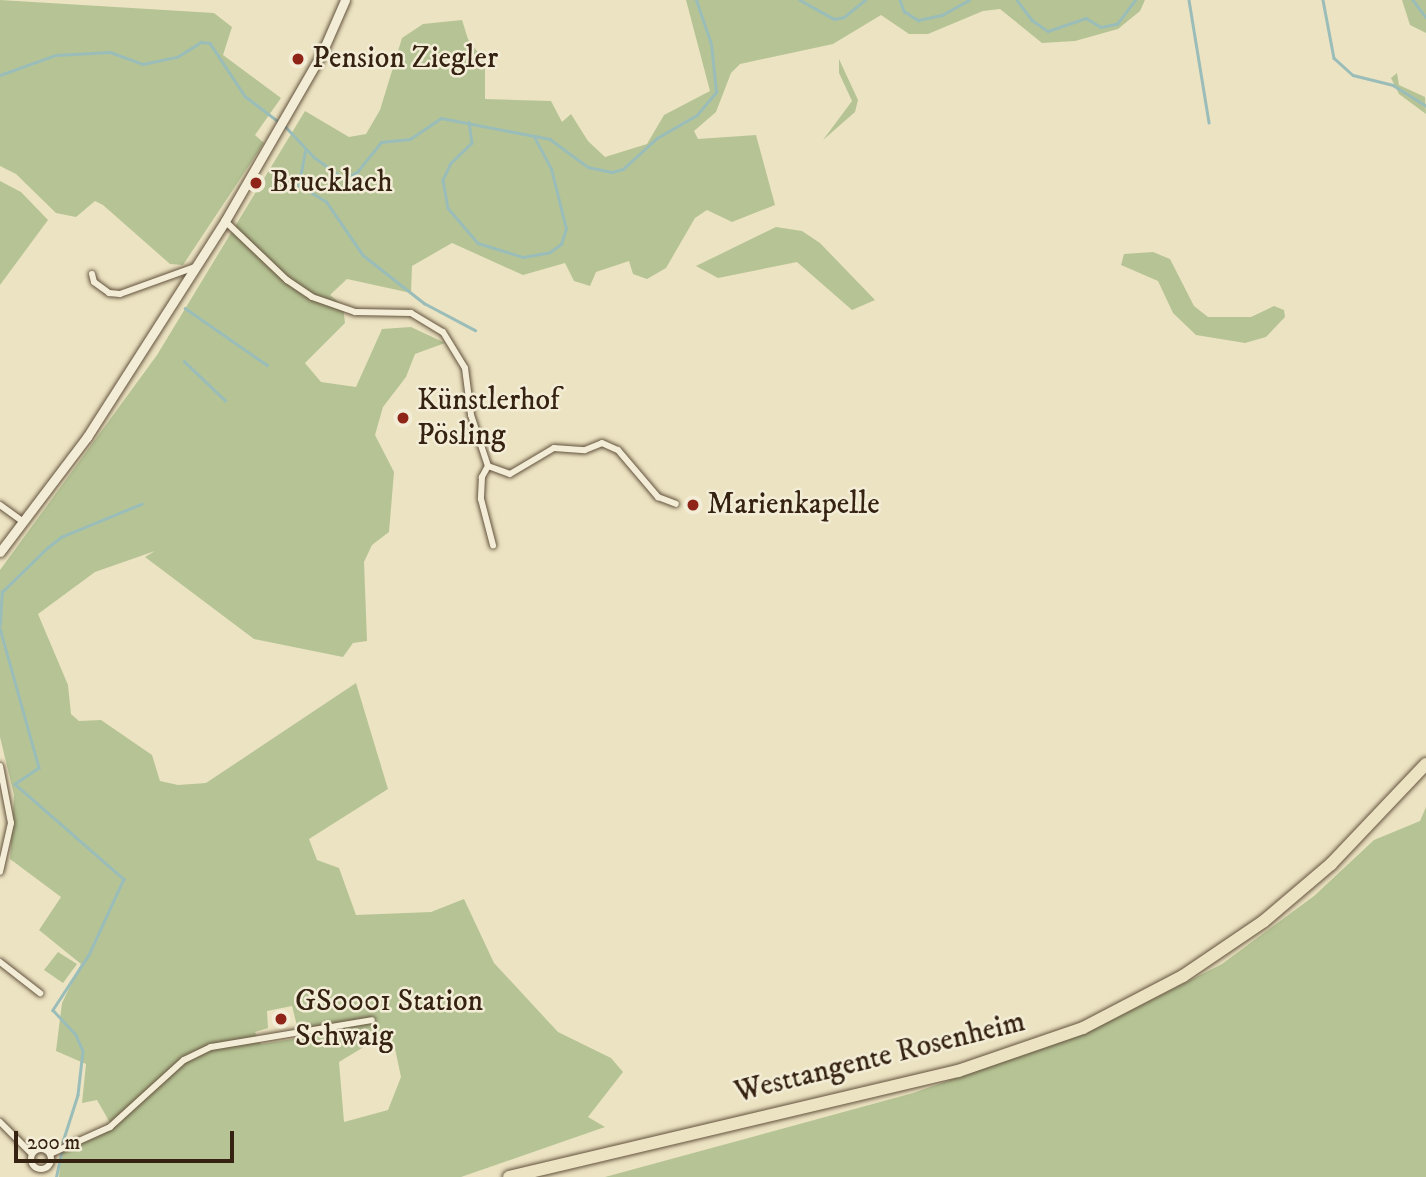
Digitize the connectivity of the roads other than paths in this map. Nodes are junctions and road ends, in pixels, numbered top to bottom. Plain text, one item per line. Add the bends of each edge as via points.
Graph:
1 (345, 0) edge
2 (225, 221) junction
3 (197, 266) junction
4 (92, 274) dead end
5 (488, 466) junction
6 (0, 505) edge
7 (676, 505) dead end
8 (23, 522) junction
9 (493, 545) dead end
10 (0, 552) edge
11 (1426, 764) edge
12 (0, 766) edge
13 (0, 872) edge
14 (0, 962) edge
15 (40, 993) dead end
16 (372, 1020) dead end
17 (0, 1122) edge
18 (32, 1154) junction
19 (50, 1154) junction
20 (509, 1177) edge

1 - 2 main road via 293,105
2 - 3 main road
2 - 5 street via 287,280 312,296 355,312 411,313 443,332 465,368 471,415
3 - 4 street via 120,294 109,293 94,282
3 - 8 main road via 87,437
5 - 7 street via 510,474 554,448 585,450 602,443 618,450 658,498
5 - 9 street via 482,477 481,499
6 - 8 street
8 - 10 main road
11 - 20 highway, Westtangente Rosenheim via 1331,864 1264,921 1184,976 1083,1028 946,1074
12 - 13 street via 11,823
14 - 15 street
16 - 19 street via 211,1047 184,1060 110,1127
17 - 18 street
18 - 19 street via 39,1149
18 - 19 street via 32,1164 40,1169 49,1166

